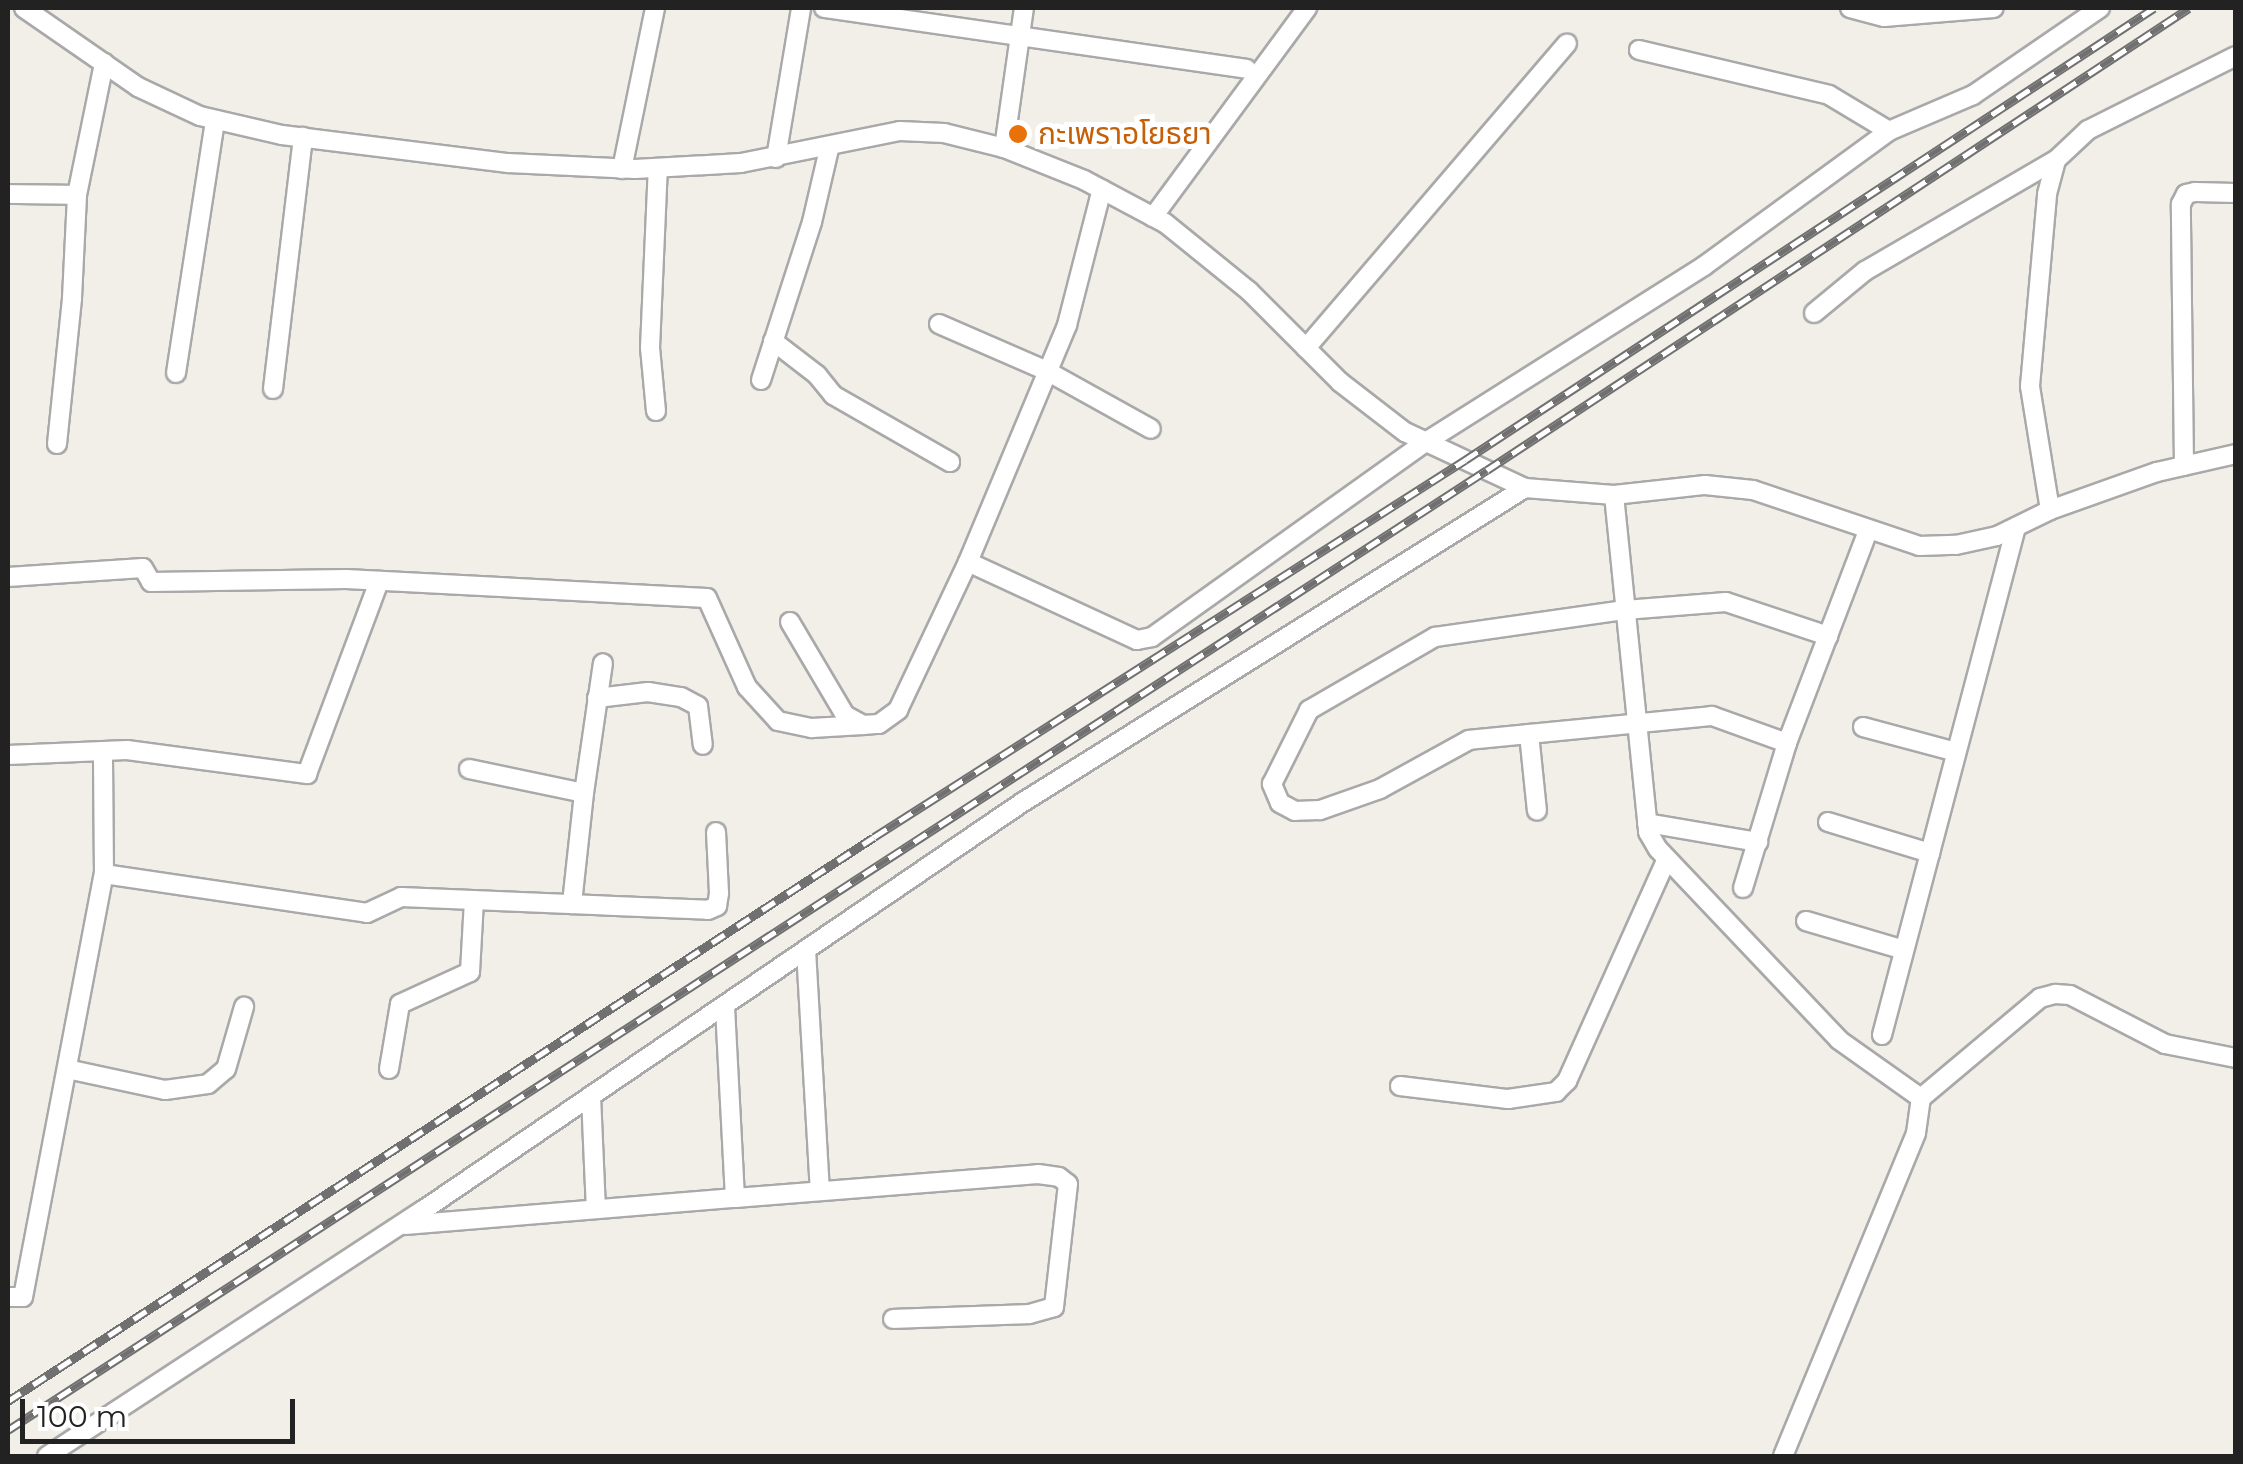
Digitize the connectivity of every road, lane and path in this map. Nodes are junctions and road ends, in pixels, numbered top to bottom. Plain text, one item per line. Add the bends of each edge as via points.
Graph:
1 (24, 8) edge
2 (655, 8) edge
3 (801, 8) edge
4 (824, 8) edge
5 (1024, 8) edge
6 (1306, 8) edge
7 (1850, 8) edge
8 (1994, 8) edge
9 (2100, 8) edge
10 (1020, 36) junction
11 (1567, 44) dead end
12 (1639, 50) dead end
13 (2236, 56) edge
14 (104, 63) junction
15 (1248, 69) dead end
16 (215, 120) junction
17 (1889, 131) junction
18 (302, 138) junction
19 (1004, 148) junction
20 (829, 149) junction
21 (776, 158) junction
22 (2056, 160) junction
23 (622, 168) junction
24 (658, 168) junction
25 (1102, 189) junction
26 (2236, 193) edge
27 (8, 194) edge
28 (77, 195) junction
29 (1153, 217) junction
30 (1814, 314) dead end
31 (939, 324) dead end
32 (774, 341) junction
33 (1306, 348) junction
34 (1045, 370) junction
35 (176, 374) dead end
36 (761, 380) dead end
37 (273, 389) dead end
38 (656, 411) dead end
39 (1151, 429) dead end
40 (1424, 443) junction
41 (58, 444) dead end
42 (2236, 454) edge
43 (950, 462) dead end
44 (2184, 466) junction
45 (1525, 488) junction
46 (1614, 495) junction
47 (2050, 510) junction
48 (2016, 527) junction
49 (1868, 530) junction
50 (968, 562) junction
51 (8, 577) edge
52 (379, 580) junction
53 (1626, 610) junction
54 (790, 622) dead end
55 (1828, 636) junction
56 (603, 662) dead end
57 (598, 698) junction
58 (1637, 723) junction
59 (863, 725) junction
60 (1863, 727) dead end
61 (1529, 734) junction
62 (1787, 743) junction
63 (703, 746) dead end
64 (103, 751) junction
65 (1956, 752) junction
66 (8, 756) edge
67 (470, 769) dead end
68 (584, 793) junction
69 (1537, 811) dead end
70 (1647, 822) junction
71 (1828, 822) dead end
72 (716, 832) dead end
73 (1758, 842) junction
74 (1930, 853) junction
75 (1667, 859) junction
76 (104, 874) junction
77 (1743, 888) dead end
78 (474, 900) junction
79 (572, 904) junction
80 (1806, 921) dead end
81 (806, 950) junction
82 (1904, 950) junction
83 (725, 1005) junction
84 (244, 1007) dead end
85 (1882, 1035) dead end
86 (2236, 1058) edge
87 (390, 1068) dead end
88 (67, 1069) junction
89 (1400, 1086) dead end
90 (591, 1096) junction
91 (1920, 1098) junction
92 (820, 1191) junction
93 (735, 1198) junction
94 (596, 1209) junction
95 (401, 1225) junction
96 (8, 1298) edge
97 (893, 1319) dead end
98 (47, 1456) edge
99 (1783, 1456) edge

1 - 14 street
2 - 23 street
3 - 21 street
4 - 10 street
5 - 10 street
6 - 29 street
7 - 8 street via 1884,18
9 - 17 street via 1973,96
10 - 15 street
10 - 19 street
11 - 33 street
12 - 17 street via 1830,95
13 - 22 street via 2088,130
14 - 16 street via 138,87
14 - 28 street
16 - 18 street
16 - 35 street
17 - 40 street via 1704,266
18 - 23 street via 508,163
18 - 37 street
19 - 20 street via 900,131
19 - 25 street
20 - 21 street
20 - 32 street
21 - 24 street
22 - 30 street via 1864,271
22 - 47 street via 2047,194 2030,386
23 - 24 street
24 - 38 street via 650,348
25 - 29 street
25 - 34 street via 1067,325
26 - 44 street via 2195,192 2181,204
27 - 28 street
28 - 41 street
29 - 33 street via 1249,291
31 - 34 street
32 - 36 street
32 - 43 street via 833,395
33 - 40 street via 1340,382
34 - 39 street
34 - 50 street
40 - 45 street
40 - 50 street via 1143,640
42 - 44 street
44 - 47 street
45 - 46 street
45 - 81 street via 1024,802
46 - 49 street via 1706,485 1753,490
46 - 53 street
47 - 48 street
48 - 49 street via 1938,546
48 - 65 street
49 - 55 street
50 - 59 street via 898,710 879,724
51 - 52 street via 144,568 150,582
52 - 59 street via 707,598 747,687 778,720 812,728
52 - 64 street via 307,774
53 - 55 street via 1726,602
53 - 58 street
53 - 61 street via 1435,636 1308,710 1272,784 1274,796 1295,811 1320,810 1380,789 1469,740
54 - 59 street via 845,715
55 - 62 street
56 - 57 street
57 - 63 street via 648,692 681,698 698,706
57 - 68 street
58 - 61 street
58 - 62 street via 1712,716
58 - 70 street
60 - 65 street
61 - 69 street
62 - 73 street
64 - 66 street
64 - 76 street
65 - 74 street
67 - 68 street
68 - 79 street
70 - 73 street
70 - 75 street
71 - 74 street
72 - 79 street via 717,906
73 - 77 street
74 - 82 street
75 - 89 street via 1567,1081 1556,1092 1508,1100
75 - 91 street via 1839,1040
76 - 78 street via 367,913 401,897
76 - 88 street
78 - 79 street
78 - 87 street via 470,972 400,1004
80 - 82 street
81 - 83 street
81 - 92 street
82 - 85 street
83 - 90 street
83 - 93 street
84 - 88 street via 226,1068 208,1084 165,1090
86 - 91 street via 2165,1044 2070,995 2055,994 2040,998
88 - 96 street via 23,1296
90 - 94 street
90 - 95 street
91 - 99 street via 1916,1133
92 - 93 street
92 - 97 street via 1038,1174 1068,1184 1054,1307 1028,1314
93 - 94 street
94 - 95 street
95 - 98 street

